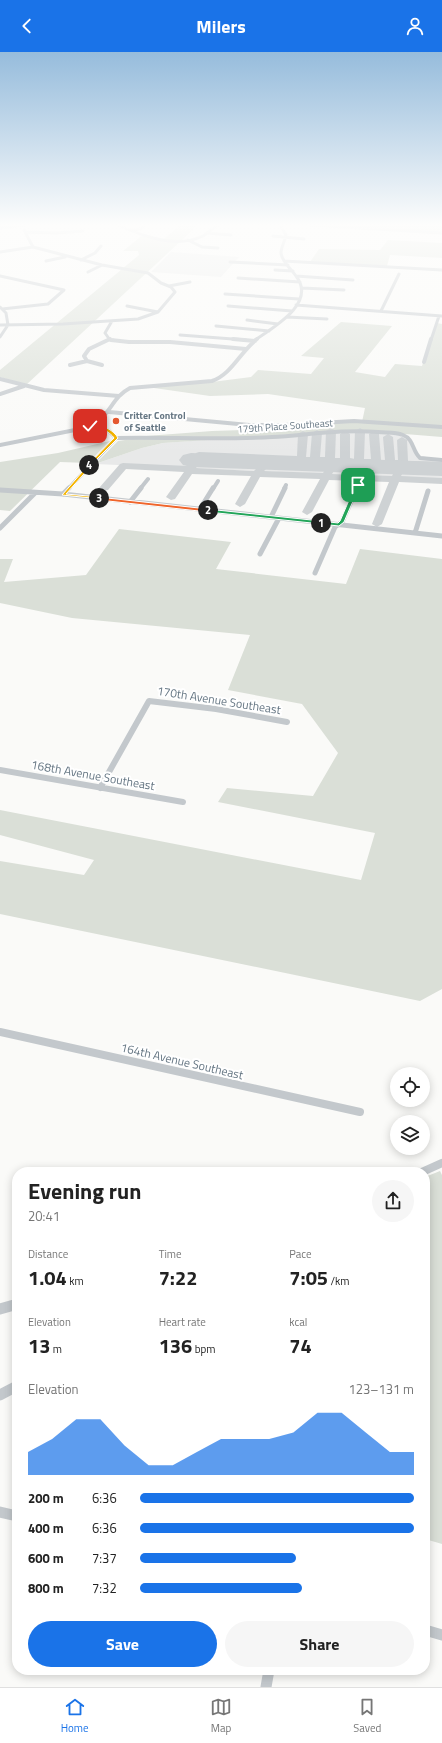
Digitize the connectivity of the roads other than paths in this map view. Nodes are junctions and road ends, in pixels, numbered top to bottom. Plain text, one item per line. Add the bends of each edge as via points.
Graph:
1 (51, 301) edge
2 (168, 301) edge
3 (298, 301) edge
4 (386, 301) edge
5 (296, 305) junction
6 (127, 306) dead end
7 (228, 306) dead end
8 (1, 308) edge
9 (292, 311) junction
10 (381, 311) junction
11 (158, 312) junction
12 (287, 316) junction
13 (441, 316) edge
14 (327, 319) dead end
15 (247, 320) dead end
16 (112, 321) junction
17 (8, 324) junction
18 (278, 324) junction
19 (0, 325) edge
20 (216, 326) dead end
21 (269, 330) junction
22 (180, 335) dead end
23 (0, 337) edge
24 (111, 340) junction
25 (255, 341) junction
26 (246, 349) junction
27 (88, 361) junction
28 (424, 362) dead end
29 (70, 365) dead end
30 (102, 365) dead end
31 (0, 379) edge
32 (25, 386) junction
33 (0, 394) edge
34 (119, 396) junction
35 (109, 412) junction
36 (95, 424) junction
37 (442, 427) edge
38 (116, 438) junction
39 (0, 444) edge
40 (442, 460) edge
41 (148, 479) dead end
42 (218, 481) dead end
43 (286, 485) dead end
44 (358, 485) dead end
45 (0, 490) edge
46 (428, 491) dead end
47 (35, 493) junction
48 (63, 494) junction
49 (130, 502) junction
50 (200, 510) junction
51 (271, 517) junction
52 (280, 518) junction
53 (339, 525) junction
54 (0, 528) edge
55 (415, 533) junction
56 (442, 536) edge
57 (260, 554) dead end
58 (315, 573) dead end
59 (287, 722) dead end
60 (0, 770) edge
61 (100, 788) junction
62 (183, 802) dead end
63 (0, 1032) edge
64 (360, 1112) dead end
65 (442, 1163) edge
66 (430, 1168) edge
67 (12, 1306) edge
68 (0, 1309) edge
69 (12, 1389) edge
70 (0, 1395) edge
71 (0, 1512) edge
72 (12, 1515) edge
73 (430, 1631) edge
74 (442, 1635) edge
75 (268, 1675) edge
76 (266, 1687) edge

1 - 8 street via 48,304
2 - 11 street
3 - 5 street
4 - 10 street
5 - 9 street
5 - 10 street
6 - 11 street
7 - 9 street
8 - 17 street via 6,314
9 - 12 street
10 - 13 street
11 - 16 street via 138,320
12 - 14 street
12 - 18 street
13 - 28 street
15 - 18 street
16 - 17 street
16 - 24 street via 105,333
17 - 19 street
17 - 23 street
18 - 21 street
20 - 21 street
21 - 25 street
22 - 25 street
24 - 26 street
24 - 27 street via 86,351 84,358
25 - 26 street
26 - 34 street via 227,374 217,380 134,387 125,390
27 - 29 street
27 - 30 street
31 - 32 street
32 - 33 street
32 - 34 street
34 - 35 street
35 - 36 street
35 - 37 street via 260,426 354,421
36 - 38 street
36 - 39 street
38 - 40 street, 179th Place Southeast via 222,439 355,430 402,435 410,439 416,455 421,459
38 - 48 street
41 - 49 street
42 - 50 street
43 - 51 street
44 - 53 street
45 - 47 street
46 - 55 street
47 - 48 street
47 - 54 street
48 - 49 street
49 - 50 street
50 - 51 street
51 - 52 street
52 - 53 street
52 - 57 street
53 - 55 street
53 - 58 street via 335,528
55 - 56 street
59 - 61 street, 170th Avenue Southeast via 216,709 149,701
60 - 61 street, 168th Avenue Southeast
61 - 62 street, 168th Avenue Southeast
63 - 64 street, 164th Avenue Southeast
65 - 66 street
67 - 68 street
69 - 70 street
71 - 72 street
73 - 74 street
75 - 76 street

